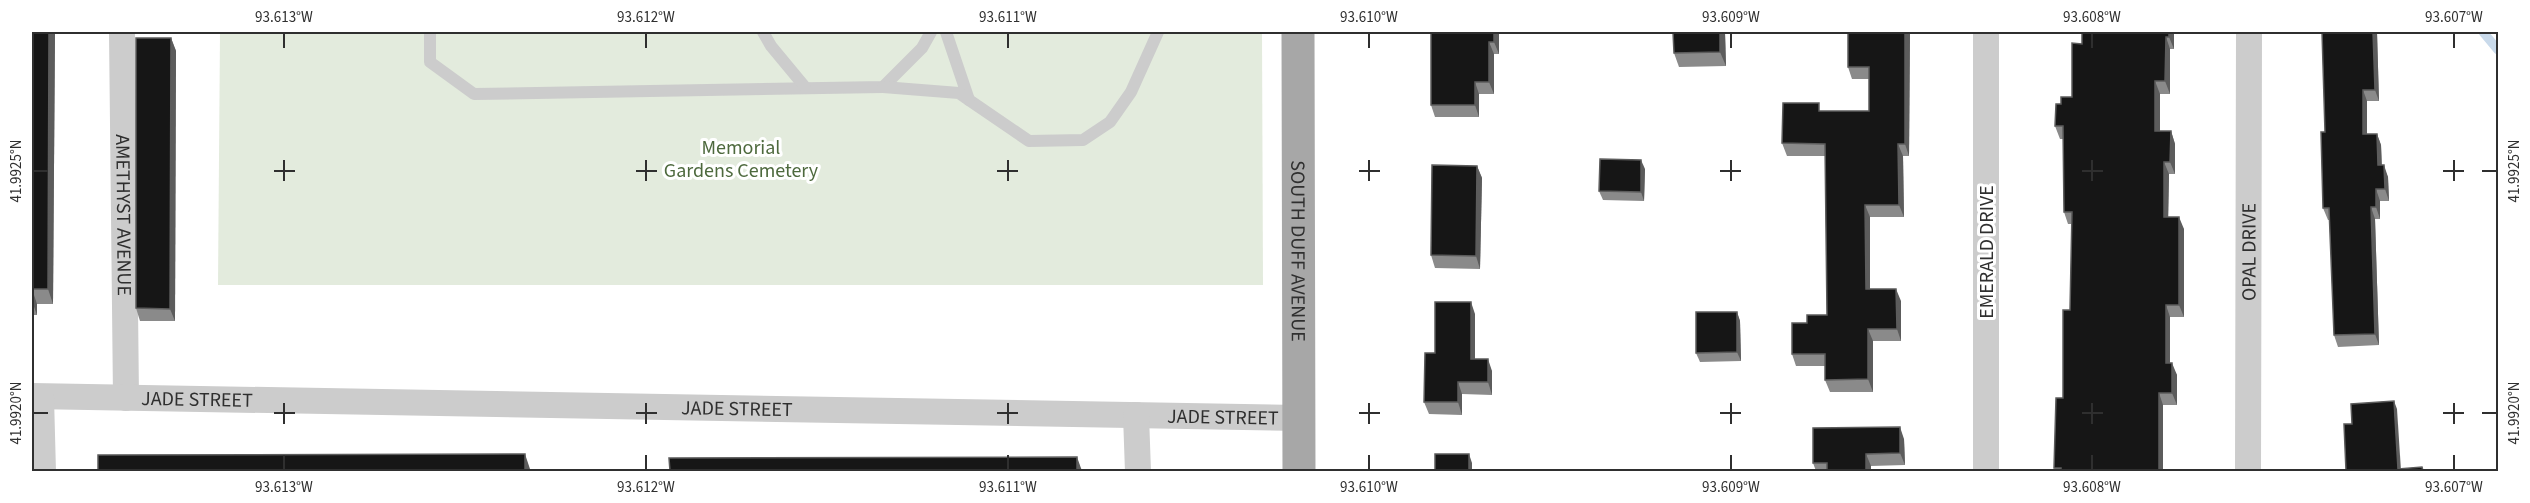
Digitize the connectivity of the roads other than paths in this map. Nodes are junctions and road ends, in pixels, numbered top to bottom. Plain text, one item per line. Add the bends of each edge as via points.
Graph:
1 (122, 32) edge
2 (430, 32) edge
3 (763, 32) edge
4 (931, 32) edge
5 (946, 32) edge
6 (1158, 32) edge
7 (1298, 32) edge
8 (1986, 32) edge
9 (2249, 32) edge
10 (806, 87) junction
11 (883, 87) junction
12 (969, 100) junction
13 (37, 397) edge
14 (126, 398) junction
15 (1136, 415) junction
16 (1299, 417) junction
17 (43, 471) edge
18 (1138, 471) edge
19 (1299, 471) edge
20 (1986, 471) edge
21 (2248, 471) edge

1 - 14 street, AMETHYST AVENUE
2 - 10 lane via 430,62 474,94
3 - 10 lane
4 - 11 lane via 922,48
5 - 12 lane
6 - 12 lane via 1131,92 1110,122 1083,140 1029,141
7 - 16 main road, SOUTH DUFF AVENUE
8 - 20 street, EMERALD DRIVE
9 - 21 street, OPAL DRIVE
10 - 11 lane
11 - 12 lane via 959,93
13 - 14 street, JADE STREET
13 - 17 street
14 - 15 street, JADE STREET
15 - 16 street, JADE STREET
15 - 18 street
16 - 19 main road, SOUTH DUFF AVENUE

